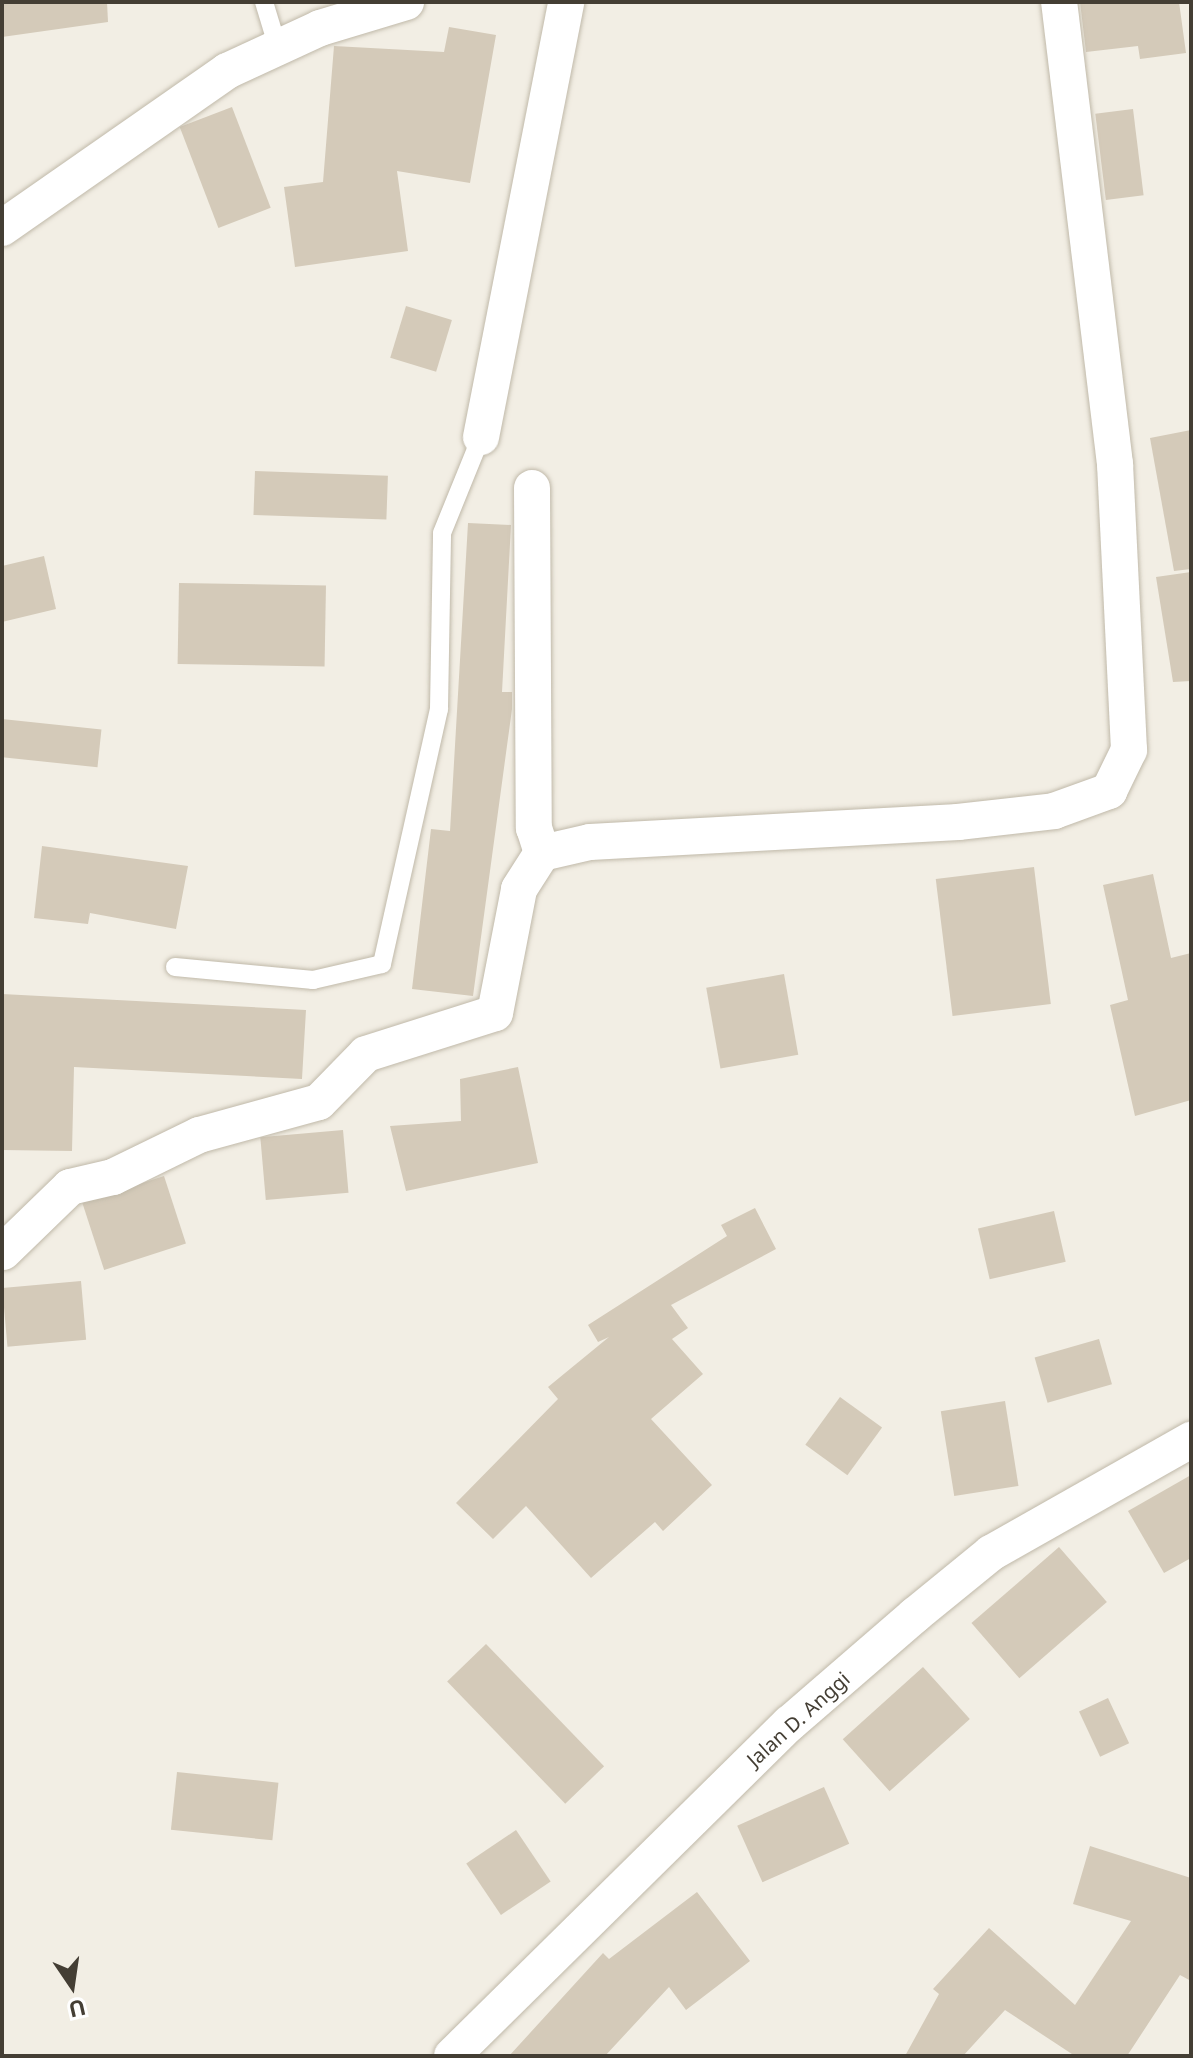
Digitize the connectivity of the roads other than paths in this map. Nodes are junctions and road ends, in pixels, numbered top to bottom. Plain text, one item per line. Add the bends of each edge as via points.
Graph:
1 (264, 2) edge
2 (406, 2) edge
3 (566, 2) edge
4 (1059, 2) edge
5 (278, 48) junction
6 (2, 228) edge
7 (481, 437) joint
8 (532, 488) dead end
9 (542, 853) junction
10 (175, 967) dead end
11 (3, 1252) edge
12 (1191, 1440) edge
13 (474, 2050) edge

1 - 5 lane
2 - 5 street
3 - 7 street via 503,353
4 - 9 street via 1115,464 1129,750 1109,791 1054,811 958,822 590,842
5 - 6 street via 227,71
7 - 10 lane via 442,533 439,709 382,964 313,980
8 - 9 street via 534,828
9 - 11 street via 519,889 495,1013 366,1054 319,1102 199,1135 113,1177 70,1187
12 - 13 street, Jalan D. Anggi via 991,1553 915,1615 627,1880

